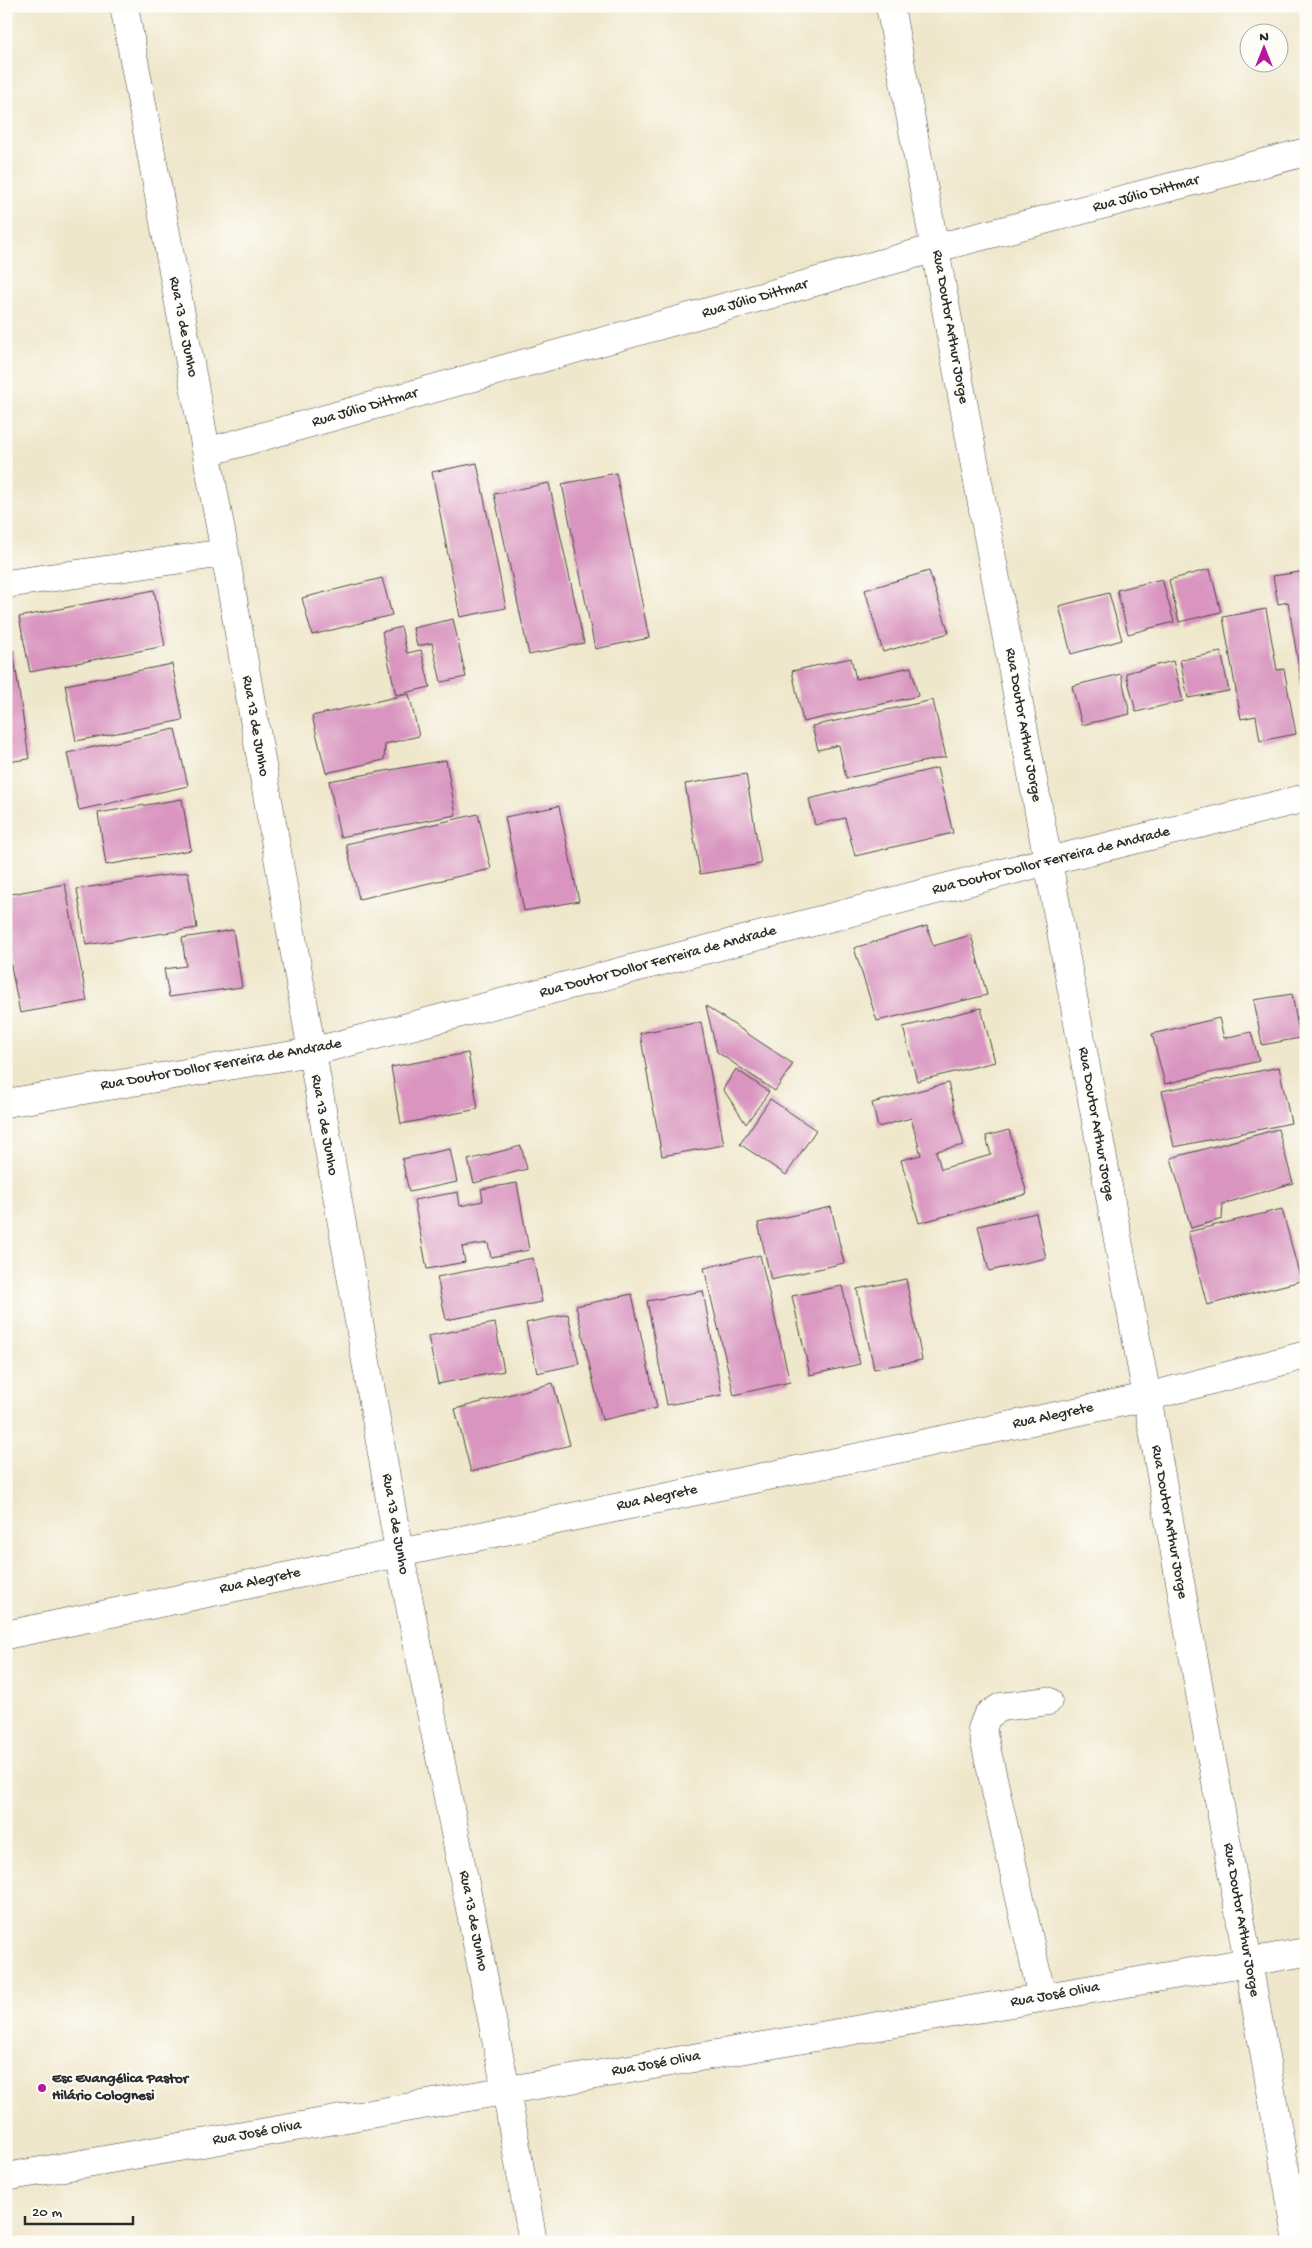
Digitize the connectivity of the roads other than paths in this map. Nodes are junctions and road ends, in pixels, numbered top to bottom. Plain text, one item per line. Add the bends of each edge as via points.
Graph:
1 (124, 6) edge
2 (890, 6) edge
3 (1306, 152) edge
4 (936, 248) junction
5 (207, 452) junction
6 (225, 553) junction
7 (6, 584) edge
8 (1306, 798) edge
9 (1048, 861) junction
10 (311, 1052) junction
11 (6, 1103) edge
12 (1306, 1355) edge
13 (1147, 1396) junction
14 (399, 1551) junction
15 (6, 1635) edge
16 (1048, 1701) dead end
17 (1306, 1952) edge
18 (1249, 1962) junction
19 (1042, 1998) junction
20 (506, 2090) junction
21 (6, 2177) edge
22 (533, 2242) edge
23 (1298, 2242) edge

1 - 5 street, Rua 13 de Junho
2 - 4 street, Rua Doutor Arthur Jorge
3 - 4 street, Rua Júlio Dittmar
4 - 5 street, Rua Júlio Dittmar
4 - 9 street, Rua Doutor Arthur Jorge
5 - 6 street, Rua 13 de Junho
6 - 7 street
6 - 10 street, Rua 13 de Junho
8 - 9 street, Rua Doutor Dollor Ferreira de Andrade
9 - 10 street, Rua Doutor Dollor Ferreira de Andrade
9 - 13 street, Rua Doutor Arthur Jorge
10 - 11 street, Rua Doutor Dollor Ferreira de Andrade
10 - 14 street, Rua 13 de Junho
12 - 13 street, Rua Alegrete
13 - 14 street, Rua Alegrete
13 - 18 street, Rua Doutor Arthur Jorge
14 - 15 street, Rua Alegrete
14 - 20 street, Rua 13 de Junho
16 - 19 street via 1001,1708 987,1716 982,1729
17 - 18 street, Rua José Oliva
18 - 19 street, Rua José Oliva
18 - 23 street, Rua Doutor Arthur Jorge
19 - 20 street, Rua José Oliva
20 - 21 street, Rua José Oliva
20 - 22 street, Rua 13 de Junho

